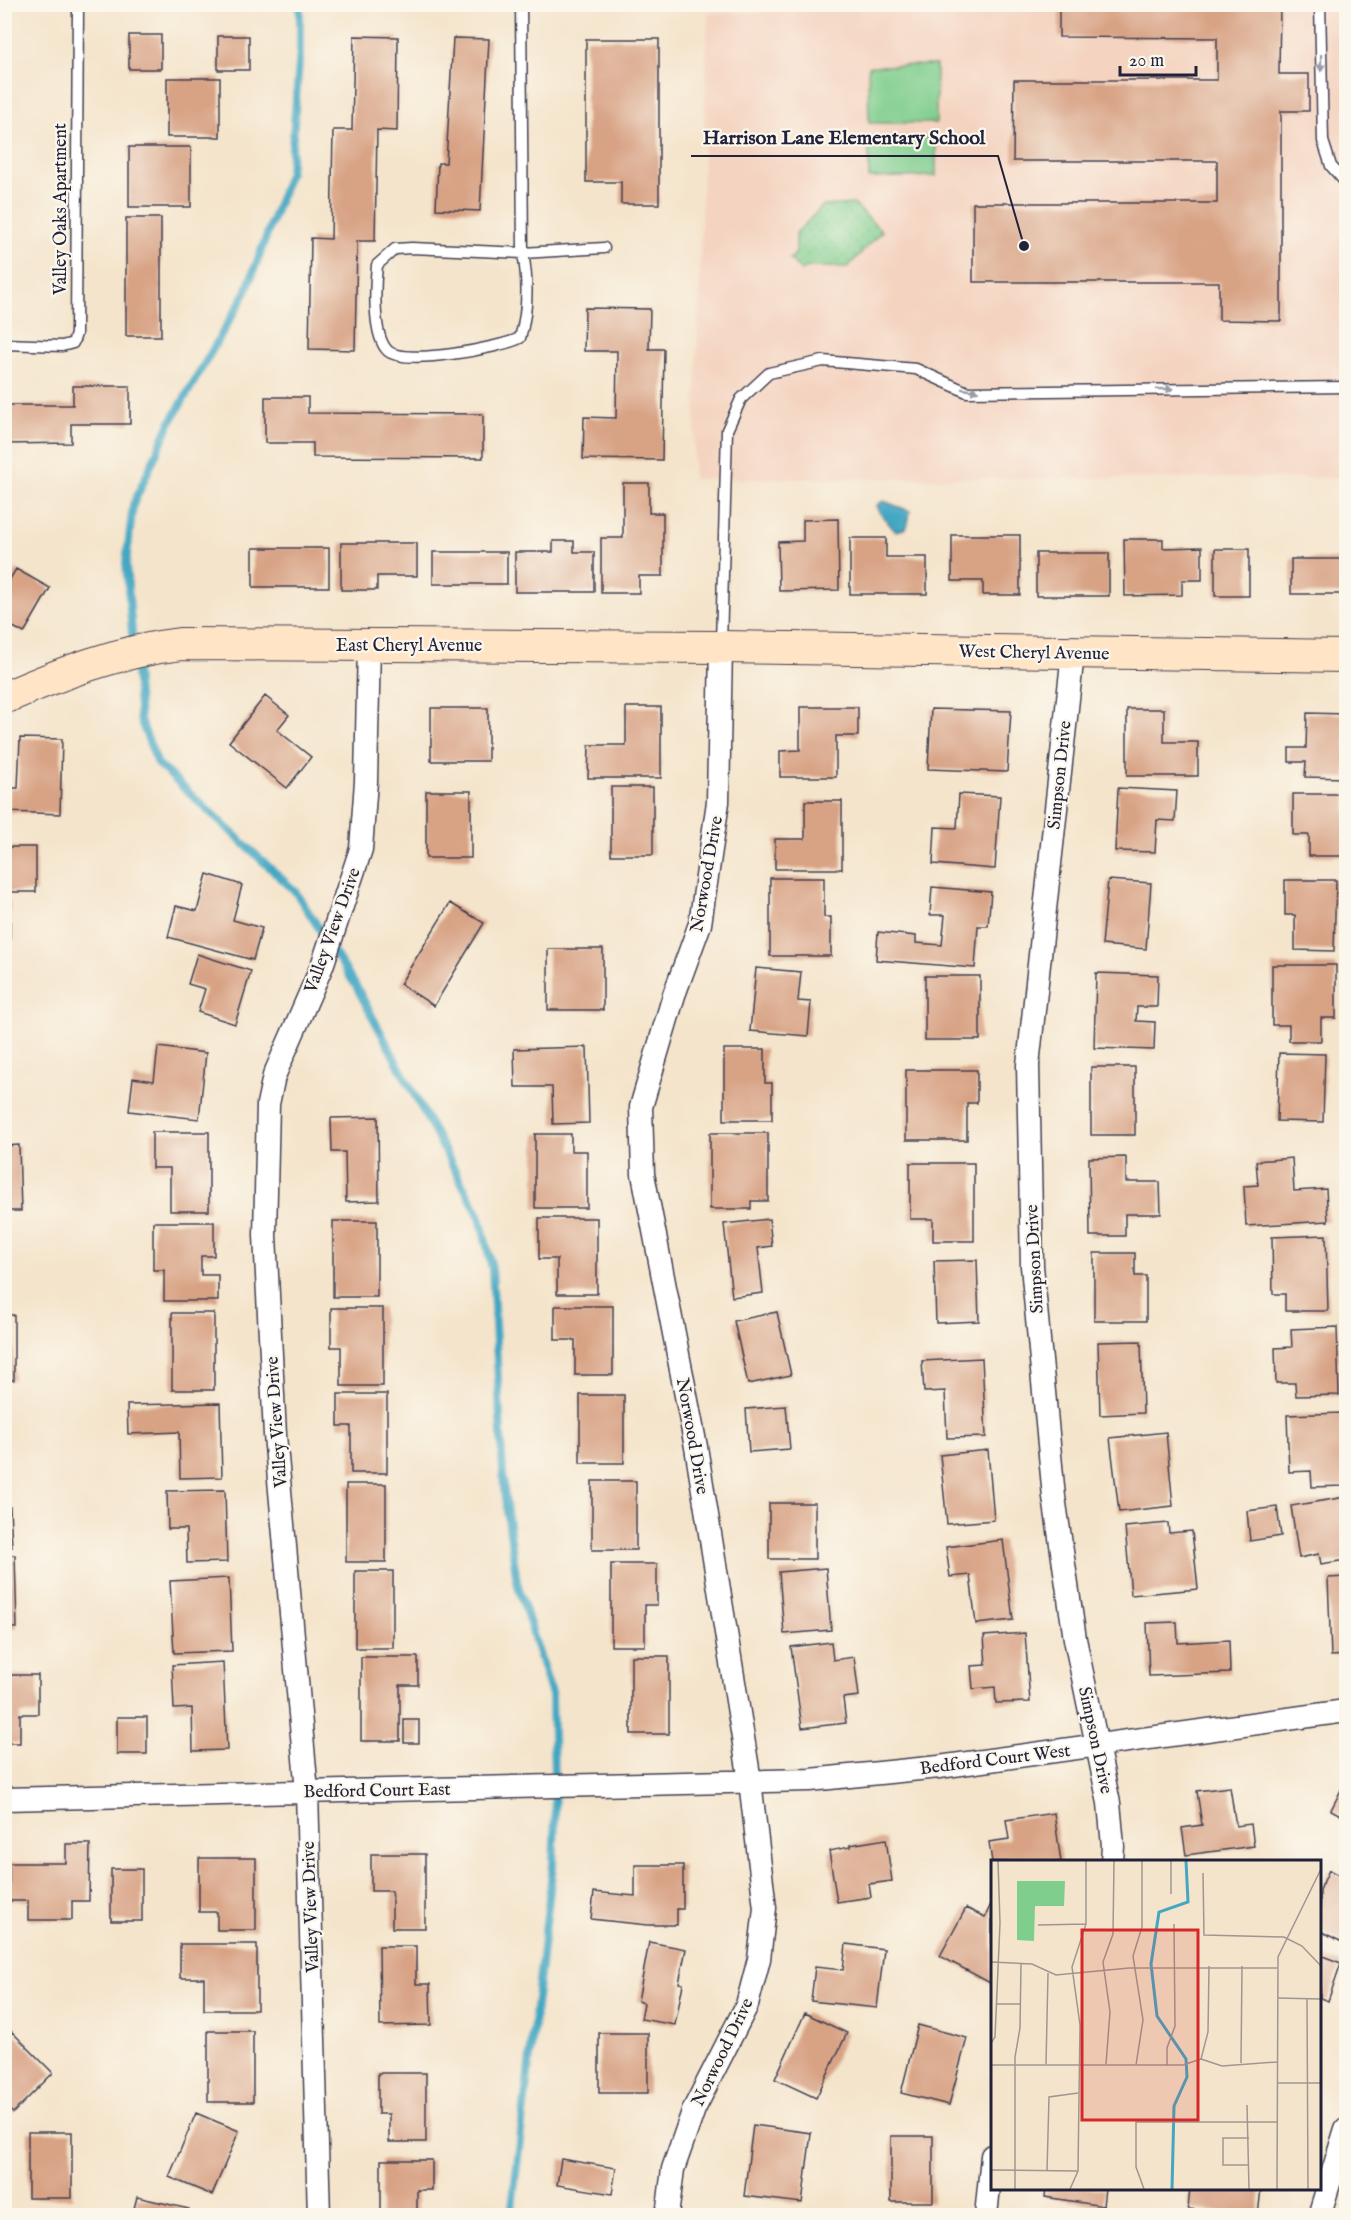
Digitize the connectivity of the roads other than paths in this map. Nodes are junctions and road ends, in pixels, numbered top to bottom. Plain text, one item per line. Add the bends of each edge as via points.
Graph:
1 (78, 4) edge
2 (521, 4) edge
3 (1320, 4) edge
4 (1347, 183) edge
5 (604, 248) dead end
6 (523, 253) junction
7 (4, 344) edge
8 (1347, 387) edge
9 (369, 645) junction
10 (721, 647) junction
11 (1073, 653) junction
12 (1347, 656) edge
13 (4, 698) edge
14 (1347, 1711) edge
15 (1098, 1746) junction
16 (750, 1781) junction
17 (307, 1792) junction
18 (4, 1799) edge
19 (1112, 1860) edge
20 (1347, 2129) edge
21 (991, 2173) edge
22 (319, 2216) edge
23 (667, 2216) edge
24 (986, 2216) edge
25 (1319, 2216) edge

1 - 7 lane, Valley Oaks Apartment via 76,334 73,342 62,346
2 - 6 lane
3 -> 4 lane via 1323,141 1331,166
5 - 6 lane
6 - 6 lane via 394,249 377,265 375,311 383,345 400,356 432,356 480,351 520,338 526,319
10 -> 8 lane via 727,430 741,399 769,373 823,361 916,369 967,392
9 - 10 street, East Cheryl Avenue
9 - 13 street, East Cheryl Avenue via 145,648 82,666
9 - 17 street, Valley View Drive via 362,849 321,966 274,1076 268,1104 265,1235 275,1435
10 - 11 street, West Cheryl Avenue
10 - 16 street, Norwood Drive via 718,802 700,924 641,1107 643,1174 696,1447
11 - 12 street, West Cheryl Avenue
11 - 15 street, Simpson Drive via 1028,1065 1032,1266 1054,1497 1074,1639
14 - 15 street, Bedford Court West
15 - 16 street, Bedford Court West via 810,1780
15 - 19 street, Simpson Drive via 1109,1803
16 - 17 street, Bedford Court East
16 - 23 street, Norwood Drive via 765,1908 759,1959 747,2005 694,2109 673,2169
17 - 18 street, Bedford Court East
17 - 22 street, Valley View Drive
20 - 25 street
21 - 24 street

